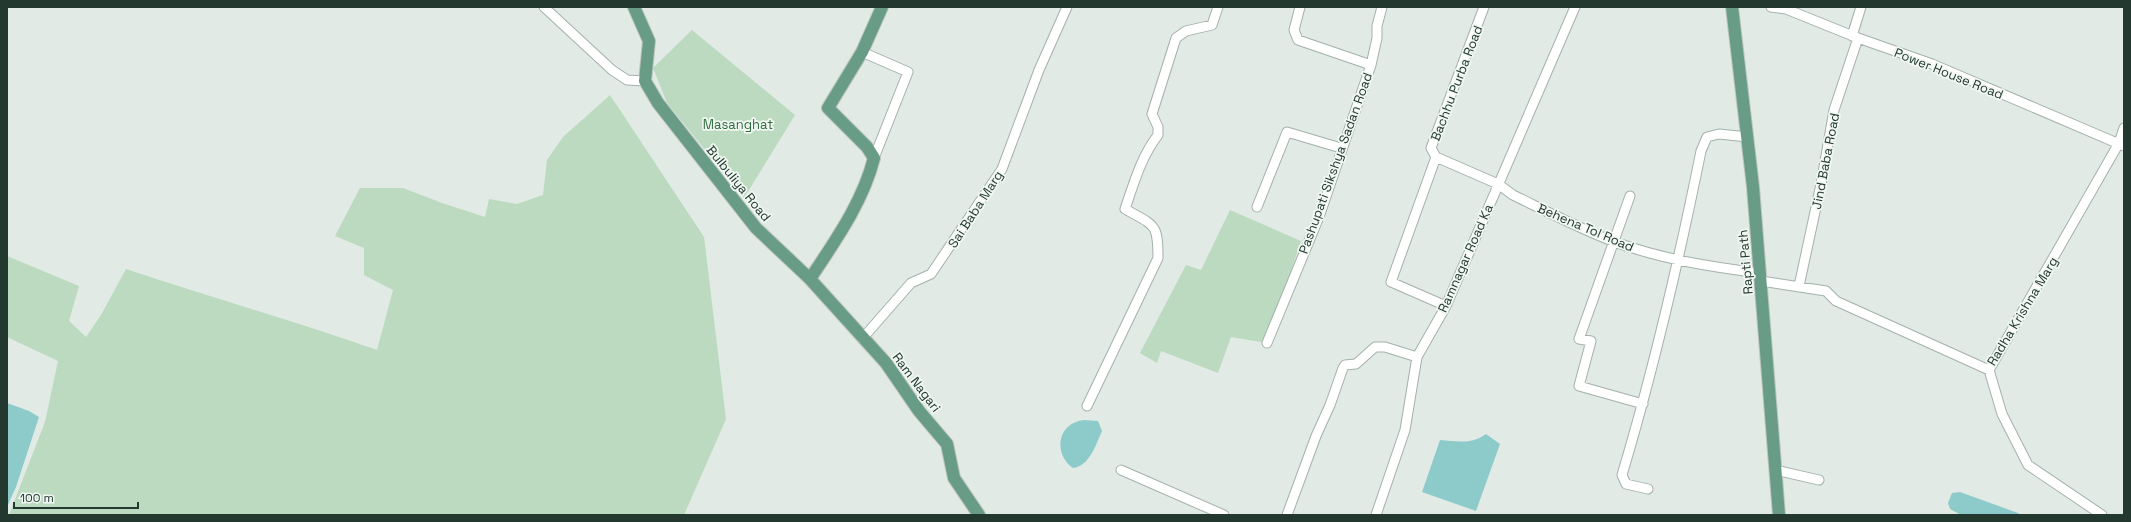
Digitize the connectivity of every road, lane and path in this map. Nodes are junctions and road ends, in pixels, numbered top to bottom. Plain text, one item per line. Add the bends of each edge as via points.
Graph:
1 (544, 7) edge
2 (634, 7) edge
3 (882, 7) edge
4 (1067, 7) edge
5 (1218, 7) edge
6 (1300, 7) edge
7 (1382, 7) edge
8 (1484, 7) edge
9 (1575, 7) edge
10 (1732, 7) edge
11 (1771, 7) edge
12 (1861, 7) edge
13 (1855, 37) junction
14 (862, 52) junction
15 (1371, 65) junction
16 (645, 81) junction
17 (2124, 128) edge
18 (1748, 137) junction
19 (2122, 145) edge
20 (1341, 148) junction
21 (1436, 157) junction
22 (874, 158) junction
23 (1498, 184) junction
24 (1630, 196) dead end
25 (1257, 207) dead end
26 (1614, 242) junction
27 (1680, 260) junction
28 (1761, 277) junction
29 (810, 279) junction
30 (1799, 286) junction
31 (1446, 306) junction
32 (862, 338) junction
33 (1267, 343) dead end
34 (1417, 357) junction
35 (1989, 370) junction
36 (1643, 404) junction
37 (1087, 406) dead end
38 (1121, 470) dead end
39 (1776, 470) junction
40 (1819, 480) dead end
41 (1648, 489) dead end
42 (979, 515) edge
43 (1224, 515) edge
44 (1287, 515) edge
45 (1376, 515) edge
46 (1779, 515) edge
47 (2102, 515) edge

1 - 16 street via 612,70 627,80
2 - 16 main road via 649,42
3 - 14 main road
4 - 32 street, Sai Baba Marg via 1039,70 1002,169 931,274 911,283
5 - 37 street via 1212,25 1186,31 1176,38 1152,114 1158,127 1158,136 1140,166 1125,209 1151,224 1158,235 1158,258
6 - 15 street, Pashupati Sikshya Sadan Road via 1294,30 1298,40
7 - 15 street
8 - 21 street, Bachhu Purba Road via 1431,148
9 - 23 street, Ramnagar Road Ka
10 - 18 main road, Rapti Path
11 - 13 street, Power House Road via 1786,9
12 - 13 street, Jind Baba Road
13 - 19 street, Power House Road via 1932,64
13 - 30 street, Jind Baba Road via 1834,110 1822,184
14 - 22 main road via 828,108 868,146
14 - 22 street via 908,72
15 - 20 street, Pashupati Sikshya Sadan Road
16 - 29 main road, Bulbuliya Road via 658,102 756,228
17 - 19 street, Radha Krishna Marg
18 - 27 street via 1719,134 1706,137
18 - 28 main road, Rapti Path
19 - 35 street, Radha Krishna Marg
20 - 25 street via 1287,132
20 - 33 street, Pashupati Sikshya Sadan Road via 1318,217
21 - 23 street, Behena Tol Road
21 - 31 street, Bachhu Purba Road via 1391,282
22 - 29 main road via 866,185 841,231
23 - 26 street, Behena Tol Road via 1513,195
23 - 31 street, Ramnagar Road Ka
24 - 26 street
26 - 27 street, Behena Tol Road
26 - 36 street via 1580,339 1591,341 1579,386
27 - 28 street, Behena Tol Road
27 - 36 street
28 - 30 street, Radha Krishna Marg
28 - 39 main road, Rapti Path
29 - 32 main road, Ram Nagari
30 - 35 street, Radha Krishna Marg via 1826,291 1836,301
31 - 34 street, Ramnagar Road Ka
32 - 42 main road, Ram Nagari via 886,363 919,411 947,444 954,478
34 - 44 street via 1375,347 1356,364 1345,365
34 - 45 street, Ramnagar Road Ka via 1405,430
35 - 47 street via 2002,414 2028,465
36 - 41 street via 1622,475 1626,484
38 - 43 street
39 - 40 street
39 - 46 main road, Rapti Path

